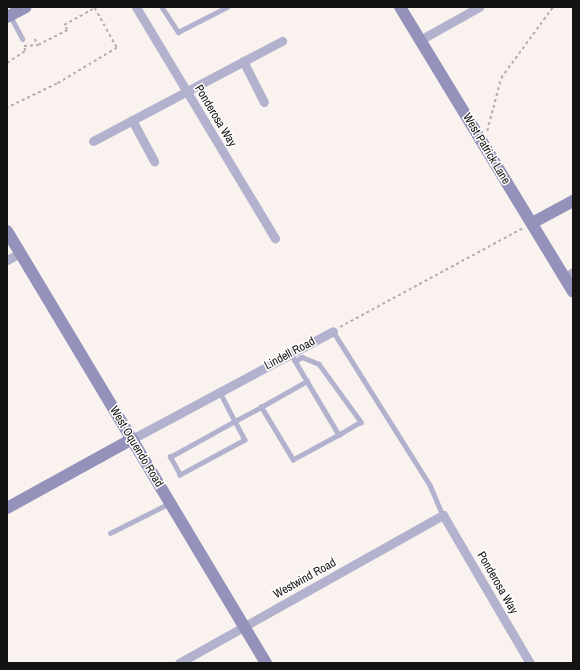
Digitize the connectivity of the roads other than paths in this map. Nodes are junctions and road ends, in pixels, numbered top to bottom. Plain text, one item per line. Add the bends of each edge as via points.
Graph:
1 (26, 7) edge
2 (136, 7) edge
3 (162, 7) edge
4 (227, 7) edge
5 (400, 7) edge
6 (479, 7) edge
7 (9, 16) edge
8 (23, 39) dead end
9 (420, 40) junction
10 (282, 41) dead end
11 (243, 62) junction
12 (186, 91) junction
13 (264, 102) dead end
14 (132, 120) junction
15 (93, 141) dead end
16 (154, 161) dead end
17 (573, 201) edge
18 (532, 223) junction
19 (7, 231) edge
20 (275, 238) dead end
21 (20, 253) junction
22 (7, 260) edge
23 (569, 274) edge
24 (573, 291) edge
25 (333, 331) joint
26 (292, 357) junction
27 (307, 381) junction
28 (220, 392) junction
29 (261, 407) junction
30 (235, 421) junction
31 (339, 435) junction
32 (132, 439) junction
33 (170, 502) junction
34 (7, 508) edge
35 (443, 515) junction
36 (110, 533) dead end
37 (244, 626) junction
38 (179, 663) edge
39 (266, 663) edge
40 (530, 663) edge

1 - 7 street
2 - 12 street, Ponderosa Way
3 - 4 lane via 178,32
5 - 9 street, West Patrick Lane
6 - 9 street
7 - 8 lane
9 - 18 street, West Patrick Lane
10 - 11 street
11 - 12 street
11 - 13 street
12 - 14 street
12 - 20 street, Ponderosa Way
14 - 15 street
14 - 16 street
17 - 18 street
18 - 23 street, West Patrick Lane
19 - 21 street, West Oquendo Road
21 - 22 street
21 - 32 street, West Oquendo Road
23 - 24 street, West Patrick Lane
25 - 26 street, Lindell Road
25 - 35 lane via 398,431 430,485
26 - 27 lane
26 - 28 street, Lindell Road
26 - 31 lane via 302,357 319,364 361,422
27 - 29 lane
27 - 31 lane
28 - 30 lane
28 - 32 street, Lindell Road
29 - 30 lane
29 - 31 lane via 293,460
30 - 30 lane via 244,440 180,475 170,458
32 - 33 street, West Oquendo Road
32 - 34 street, Lindell Road
33 - 36 lane
33 - 37 street, West Oquendo Road
35 - 37 street, Westwind Road
35 - 40 street, Ponderosa Way
37 - 38 street, Westwind Road
37 - 39 street, West Oquendo Road

